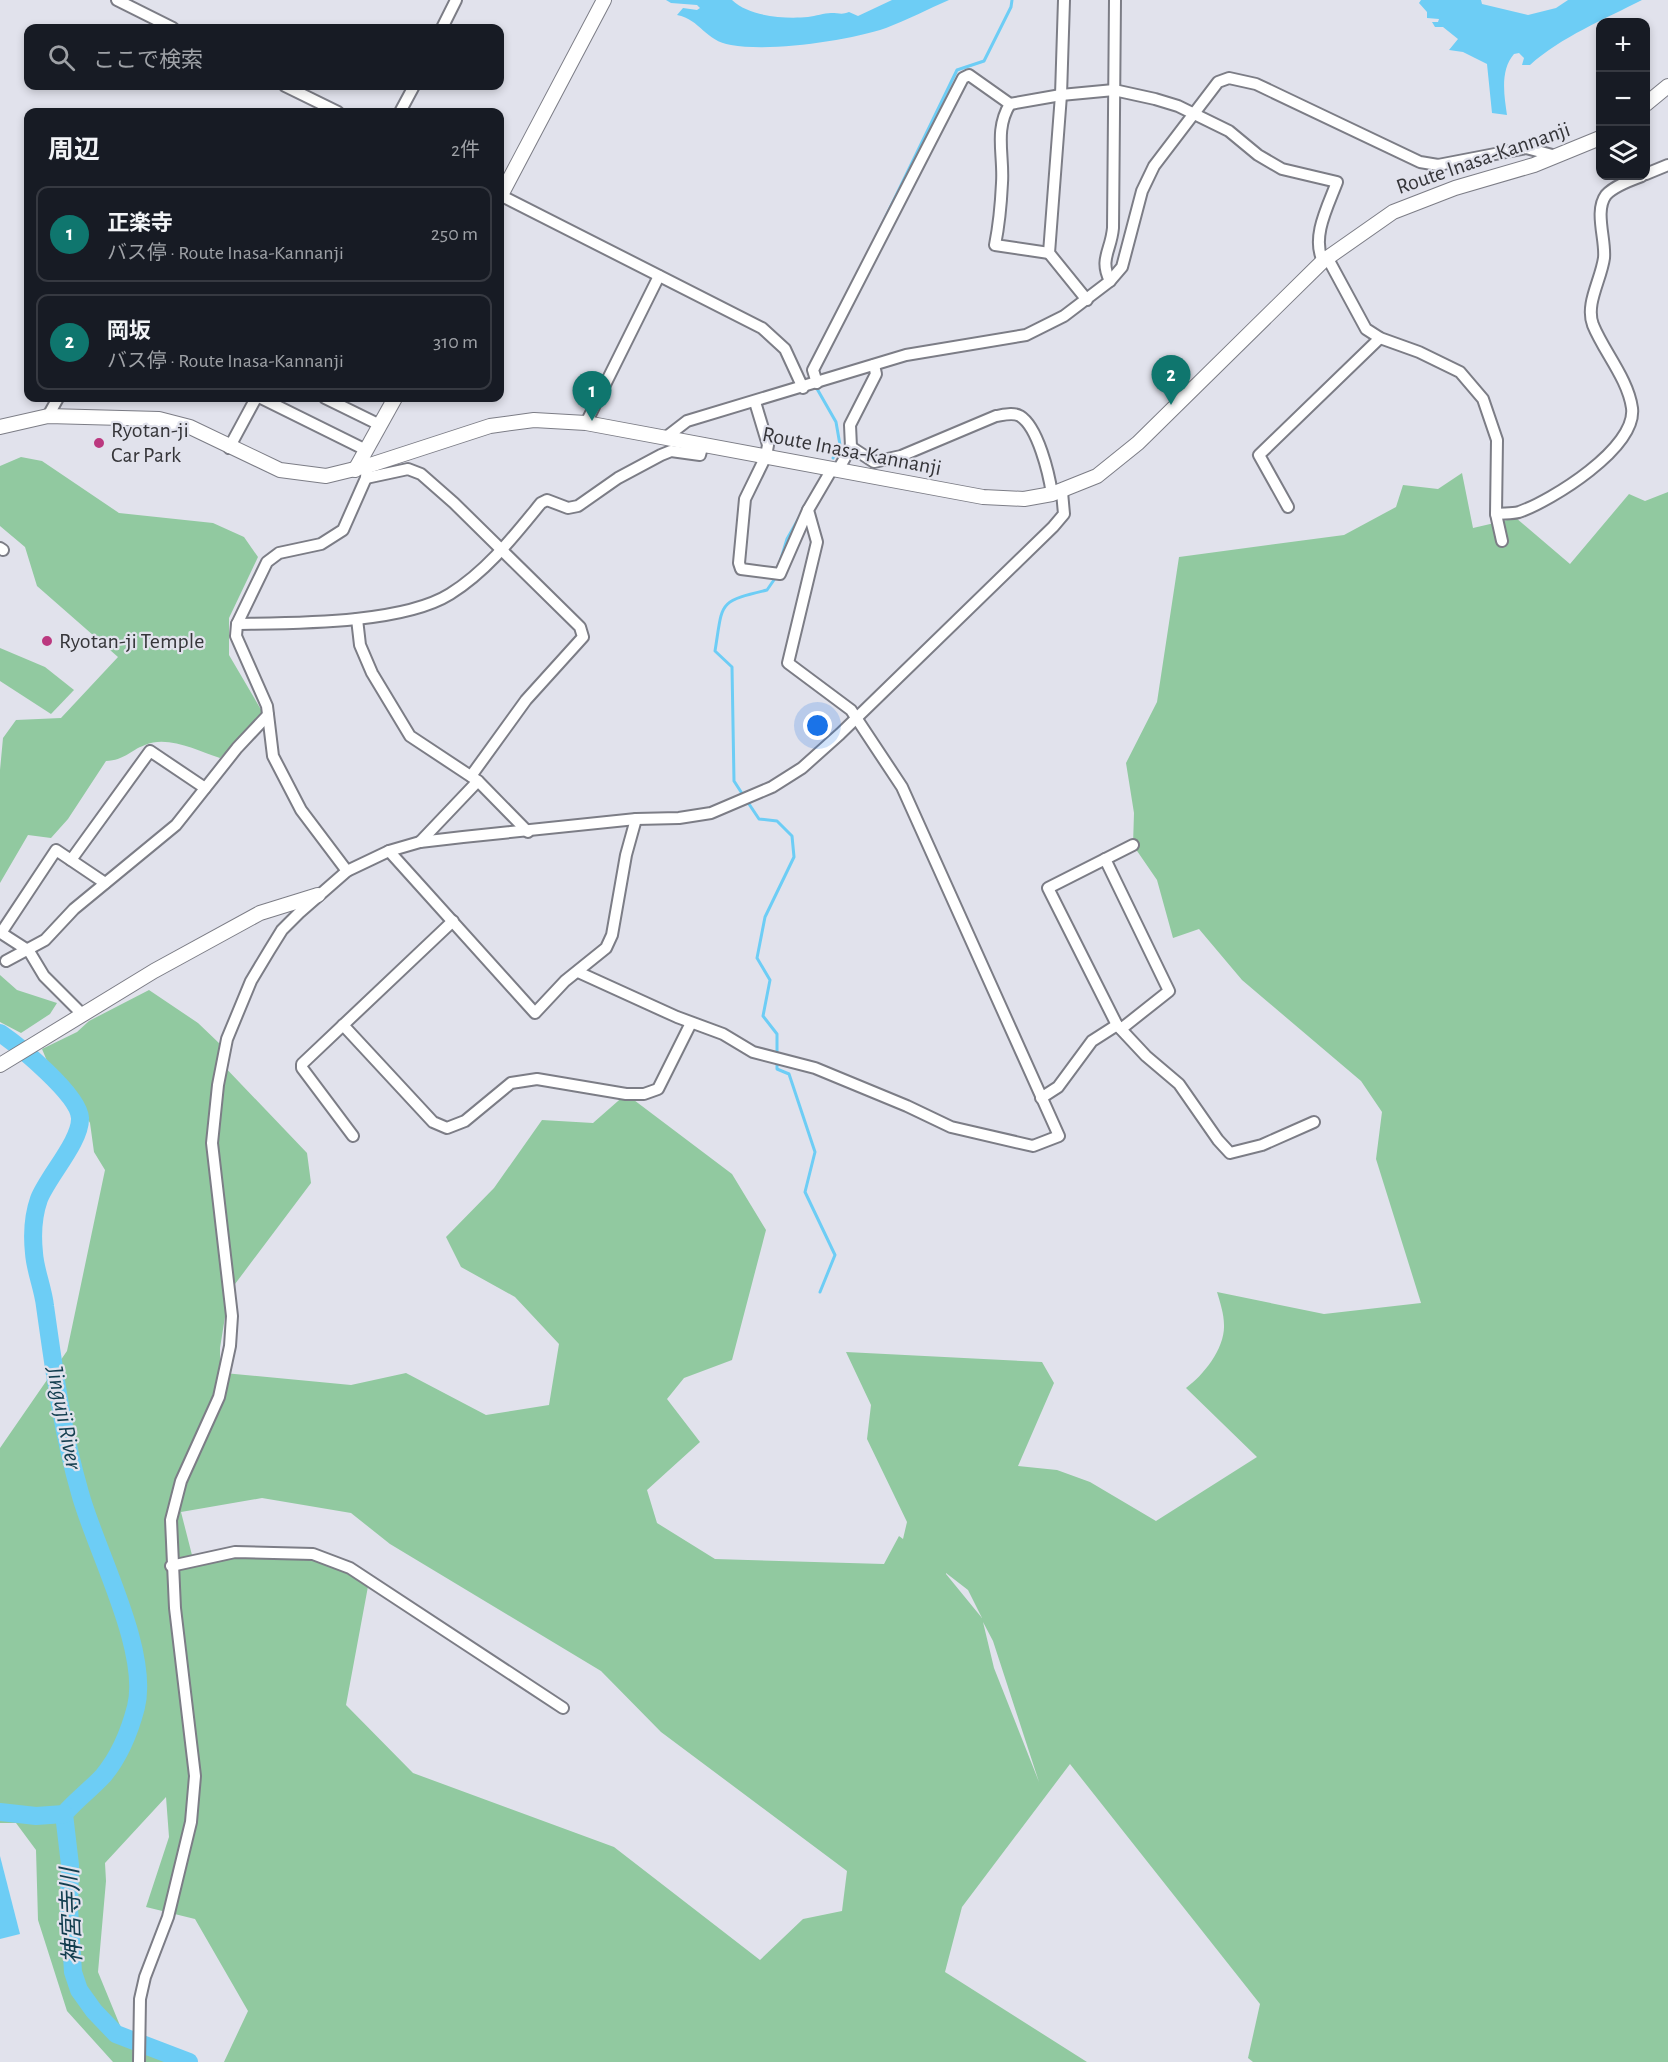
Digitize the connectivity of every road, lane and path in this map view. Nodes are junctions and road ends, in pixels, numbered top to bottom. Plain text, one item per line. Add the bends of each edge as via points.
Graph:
1 (117, 0) edge
2 (456, 0) edge
3 (604, 0) edge
4 (1064, 0) edge
5 (1114, 0) edge
6 (165, 24) edge
7 (444, 24) edge
8 (1668, 87) edge
9 (293, 90) edge
10 (412, 90) edge
11 (1114, 90) junction
12 (1061, 94) junction
13 (1650, 101) edge
14 (1010, 104) junction
15 (330, 108) edge
16 (402, 108) edge
17 (1194, 115) junction
18 (1596, 140) edge
19 (1556, 156) junction
20 (1668, 165) edge
21 (1650, 172) edge
22 (1634, 180) edge
23 (504, 188) edge
24 (504, 198) edge
25 (1049, 253) junction
26 (1325, 259) junction
27 (659, 276) junction
28 (1110, 281) junction
29 (1087, 300) junction
30 (1380, 338) junction
31 (874, 365) junction
32 (817, 383) junction
33 (802, 388) junction
34 (56, 402) edge
35 (256, 402) edge
36 (266, 402) edge
37 (333, 402) edge
38 (393, 402) edge
39 (755, 402) junction
40 (48, 416) junction
41 (586, 423) junction
42 (380, 426) junction
43 (0, 428) edge
44 (665, 438) junction
45 (703, 444) junction
46 (230, 447) junction
47 (851, 447) junction
48 (366, 450) junction
49 (766, 456) junction
50 (835, 470) junction
51 (363, 471) junction
52 (1057, 493) junction
53 (1288, 507) dead end
54 (808, 510) junction
55 (1496, 514) junction
56 (1502, 541) dead end
57 (503, 550) junction
58 (357, 619) junction
59 (237, 624) junction
60 (268, 715) junction
61 (856, 717) junction
62 (474, 779) junction
63 (206, 788) junction
64 (636, 819) junction
65 (528, 832) junction
66 (420, 842) junction
67 (1134, 845) dead end
68 (389, 851) junction
69 (1105, 859) junction
70 (71, 860) junction
71 (347, 871) junction
72 (105, 883) junction
73 (318, 895) junction
74 (453, 921) junction
75 (29, 951) junction
76 (6, 961) dead end
77 (578, 972) junction
78 (82, 1014) junction
79 (691, 1023) junction
80 (343, 1025) junction
81 (1119, 1027) junction
82 (0, 1065) edge
83 (1041, 1098) junction
84 (1314, 1122) dead end
85 (353, 1136) dead end
86 (171, 1566) junction
87 (563, 1708) dead end
88 (139, 2062) edge

1 - 6 street
2 - 7 street
3 - 23 main road
4 - 12 street
5 - 11 street
8 - 13 main road
9 - 15 street
10 - 16 street
11 - 12 street
11 - 17 street via 1178,106
11 - 28 street via 1113,228 1104,269
12 - 14 street
12 - 25 street
14 - 25 street via 1000,132 1003,181 994,245
14 - 32 street via 969,75 963,78 813,370
17 - 19 street via 1218,82 1229,78 1256,84 1420,162 1438,165 1526,148
17 - 26 street via 1229,131 1282,169 1337,182 1319,237 1318,251
17 - 28 street via 1154,166 1142,191 1128,252
18 - 19 main road, Route Inasa-Kannanji
19 - 26 main road, Route Inasa-Kannanji via 1393,212
20 - 21 street
22 - 55 street via 1607,194 1601,206 1604,257 1591,309 1593,324 1632,409 1628,433 1604,459 1564,487 1518,512
24 - 27 street
25 - 29 street
26 - 30 street via 1366,329
26 - 52 main road, Route Inasa-Kannanji via 1138,442 1096,476
27 - 33 street via 762,328 785,349
27 - 41 street
28 - 29 street
29 - 31 street via 1026,335 906,355
30 - 53 street via 1259,455
30 - 55 street via 1460,372 1483,399 1497,440
31 - 32 street
31 - 47 street via 876,374 850,425
32 - 33 street
33 - 39 street
34 - 40 street
35 - 46 street
36 - 48 street
37 - 42 street
38 - 42 main road
39 - 44 street via 687,422
39 - 49 street via 768,445
40 - 43 main road, Route Inasa-Kannanji
40 - 46 main road, Route Inasa-Kannanji via 159,419 190,427
41 - 44 main road, Route Inasa-Kannanji
41 - 51 main road, Route Inasa-Kannanji via 540,420 490,426
42 - 48 main road
44 - 45 main road, Route Inasa-Kannanji
45 - 49 main road, Route Inasa-Kannanji
45 - 57 street via 700,455 672,451 661,455 578,506 568,508 548,500 541,503
46 - 51 main road, Route Inasa-Kannanji via 280,470 326,476
47 - 50 street
47 - 52 street via 874,462 901,456 996,416 1019,415 1035,437
48 - 51 main road
49 - 50 main road, Route Inasa-Kannanji
49 - 54 street via 745,499 741,569 780,574
50 - 52 main road, Route Inasa-Kannanji via 982,497 1024,498
50 - 54 street
51 - 57 street via 408,469 421,474
51 - 59 street via 343,530 321,544 279,553 267,562
52 - 61 street via 1064,514 1053,527
54 - 61 street via 817,542 788,663 845,704
55 - 56 street
57 - 58 street via 448,596 426,605
57 - 62 street via 580,627 583,637 526,700
58 - 59 street
58 - 62 street via 360,645 372,673 410,736
59 - 60 street via 236,636 257,679
60 - 63 street
60 - 71 street via 273,756 301,810
61 - 64 street via 802,768 742,801 711,813
61 - 83 street via 902,787
62 - 65 street
62 - 66 street
63 - 70 street via 150,751
63 - 72 street via 176,825
64 - 65 street
64 - 77 street via 612,935 606,948
65 - 66 street
66 - 68 street
67 - 69 street
68 - 71 street
68 - 74 street
69 - 81 street via 1169,991
69 - 81 street via 1048,888
70 - 72 street
70 - 75 street via 56,850 1,933
71 - 73 street
72 - 75 street
73 - 78 main road via 260,913
73 - 86 street via 282,930 251,981 228,1039 212,1143 232,1316 230,1346 219,1397 181,1481 171,1520
74 - 77 street via 535,1013
74 - 80 street
75 - 76 street
75 - 78 street via 44,976
77 - 79 street
78 - 82 main road
79 - 80 street via 658,1089 626,1094 537,1079 511,1083 465,1120 447,1128 433,1122
79 - 83 street via 723,1034 753,1052 815,1068 951,1127 1017,1143 1033,1146 1059,1136
80 - 85 street via 302,1068
81 - 83 street via 1092,1041 1058,1086
81 - 84 street via 1179,1084 1230,1154
86 - 87 street via 235,1552 313,1554 350,1568
86 - 88 street via 195,1776 191,1822 168,1917 145,1977 139,2019

